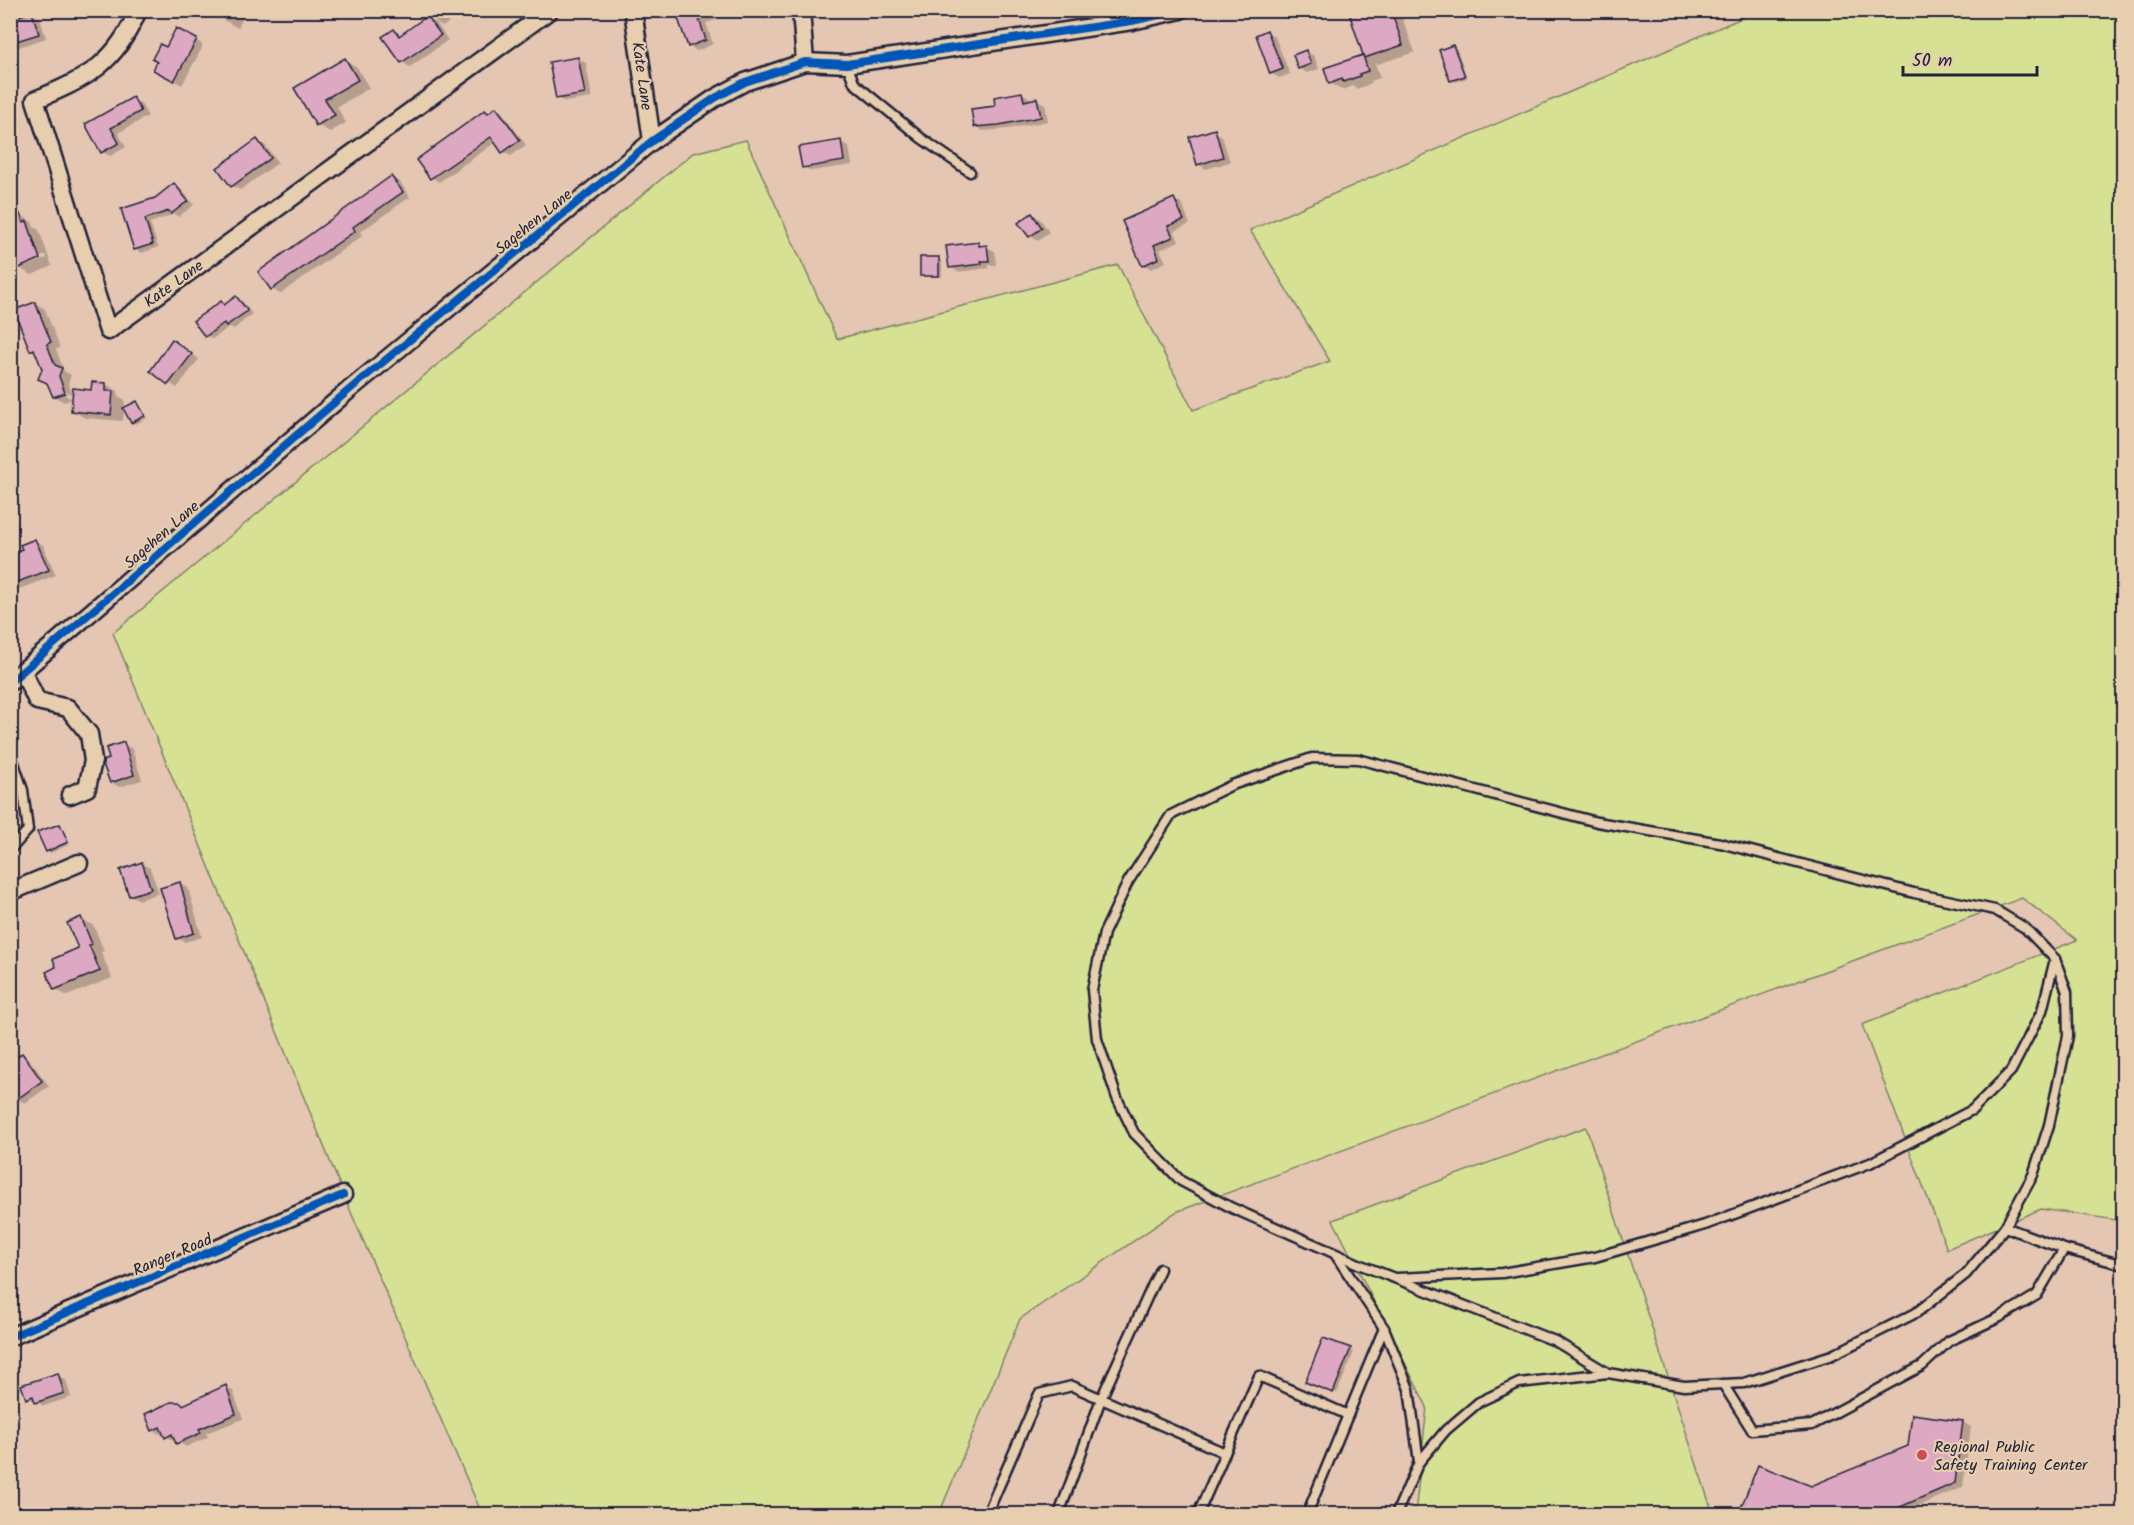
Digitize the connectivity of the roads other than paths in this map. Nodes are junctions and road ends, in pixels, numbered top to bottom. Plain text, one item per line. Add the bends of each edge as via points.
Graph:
1 (138, 10) edge
2 (550, 10) edge
3 (633, 10) edge
4 (801, 10) edge
5 (1181, 10) edge
6 (805, 63) junction
7 (847, 64) junction
8 (652, 141) junction
9 (970, 172) dead end
10 (17, 677) edge
11 (10, 751) edge
12 (70, 795) dead end
13 (10, 850) edge
14 (79, 864) dead end
15 (12, 886) edge
16 (2055, 959) junction
17 (343, 1195) dead end
18 (2005, 1227) junction
19 (2064, 1249) junction
20 (1335, 1254) junction
21 (2124, 1265) edge
22 (1160, 1269) dead end
23 (1393, 1278) junction
24 (1384, 1328) junction
25 (10, 1337) edge
26 (1608, 1372) junction
27 (1723, 1383) junction
28 (1101, 1399) junction
29 (1347, 1415) junction
30 (1225, 1453) junction
31 (1419, 1462) junction
32 (989, 1514) edge
33 (1059, 1515) edge
34 (1198, 1515) edge
35 (1307, 1515) edge
36 (1396, 1515) edge

1 - 2 street, Kate Lane via 128,33 94,72 35,100 108,331
3 - 8 street, Kate Lane
4 - 6 street
5 - 7 street, Sagehen Lane via 1132,21
6 - 7 street, Sagehen Lane
6 - 8 street, Sagehen Lane via 746,82
7 - 9 lane via 854,83
8 - 10 street, Sagehen Lane via 349,390
10 - 12 street via 37,701 68,708 89,734 93,761 87,788
11 - 13 lane via 23,790 28,830
14 - 15 street
16 - 18 lane via 2067,992 2068,1036 2049,1125 2033,1175
16 - 20 lane via 2025,928 1995,910 1914,894 1720,843 1597,822 1358,759 1312,758 1232,785 1171,815 1128,882 1104,933 1092,990 1097,1039 1134,1133 1181,1181
16 - 23 lane via 2042,1011 2011,1071 1972,1110 1870,1163 1705,1225 1595,1257 1502,1273
17 - 25 street, Ranger Road
18 - 19 lane
18 - 27 lane via 1966,1274 1916,1313 1832,1354 1744,1383
19 - 21 lane
19 - 27 lane via 2037,1295 1949,1341 1922,1366 1812,1425 1752,1430
20 - 23 lane
20 - 24 lane
22 - 28 lane
23 - 26 lane via 1555,1341
24 - 29 lane
24 - 31 lane via 1409,1389
26 - 27 lane via 1684,1386
26 - 31 lane via 1519,1383 1479,1402 1446,1430
28 - 30 lane
28 - 32 lane via 1072,1386 1039,1394
28 - 33 lane
29 - 30 lane via 1259,1376
29 - 35 lane
30 - 34 lane
31 - 36 lane

